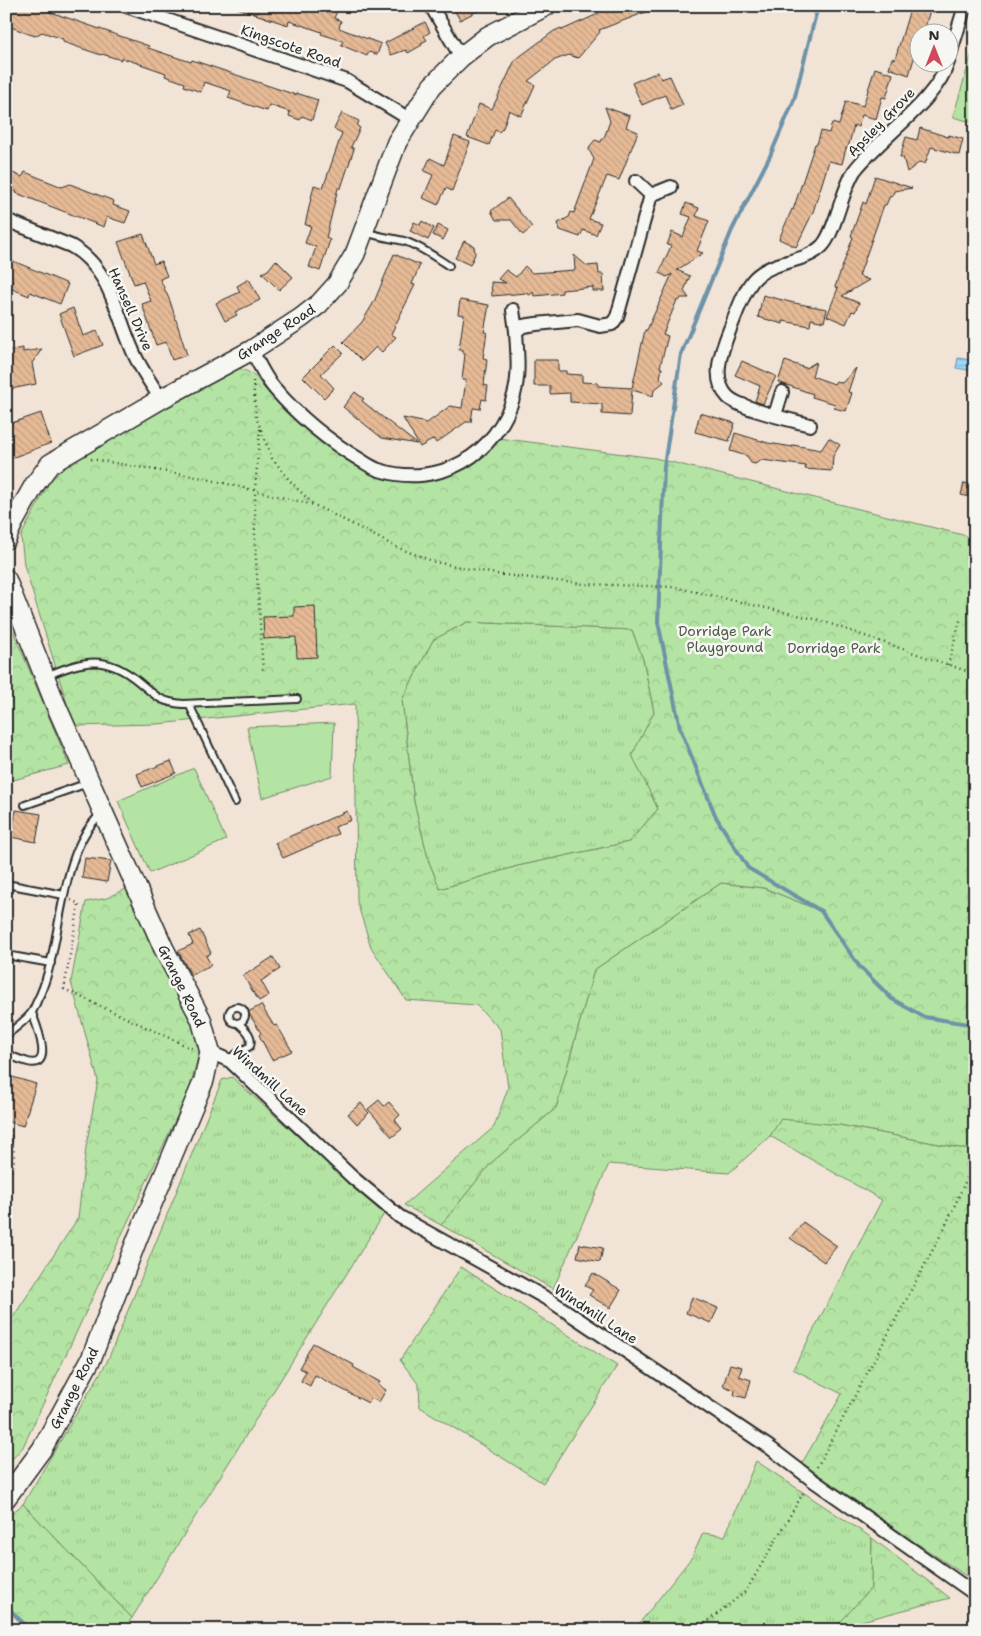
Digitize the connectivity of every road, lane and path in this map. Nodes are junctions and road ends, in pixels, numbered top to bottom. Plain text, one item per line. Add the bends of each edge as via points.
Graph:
1 (126, 6) edge
2 (431, 6) edge
3 (546, 6) edge
4 (965, 6) edge
5 (958, 29) edge
6 (460, 57) junction
7 (945, 72) edge
8 (411, 120) junction
9 (636, 181) dead end
10 (671, 187) dead end
11 (651, 195) junction
12 (6, 220) edge
13 (364, 231) junction
14 (449, 266) dead end
15 (513, 310) dead end
16 (516, 330) junction
17 (256, 358) junction
18 (782, 392) dead end
19 (160, 399) junction
20 (775, 415) junction
21 (810, 425) dead end
22 (260, 428) junction
23 (74, 450) junction
24 (255, 490) junction
25 (314, 505) junction
26 (6, 539) edge
27 (6, 579) edge
28 (961, 617) dead end
29 (948, 665) junction
30 (263, 672) dead end
31 (975, 674) edge
32 (45, 677) junction
33 (297, 699) dead end
34 (189, 704) junction
35 (90, 782) junction
36 (235, 802) dead end
37 (25, 805) dead end
38 (103, 812) junction
39 (6, 884) edge
40 (64, 895) junction
41 (6, 955) edge
42 (52, 962) junction
43 (32, 1013) junction
44 (238, 1023) dead end
45 (6, 1036) edge
46 (6, 1053) edge
47 (215, 1057) junction
48 (6, 1128) edge
49 (975, 1160) edge
50 (6, 1179) edge
51 (811, 1479) junction
52 (6, 1498) edge
53 (975, 1594) edge
54 (697, 1630) edge

1 - 8 street, Kingscote Road via 347,80
2 - 6 street
3 - 6 main road, Grange Road via 488,36
4 - 5 street, Apsley Grove
6 - 8 main road, Grange Road via 432,86
7 - 20 street, Apsley Grove via 932,91 876,145 854,172 826,241 813,252 765,270 753,279 746,293 724,342 718,377 728,397
8 - 13 main road, Grange Road via 397,142
9 - 11 street
10 - 11 street
11 - 16 street via 617,317 612,324 600,326 578,320 523,326
12 - 19 street, Hansell Drive via 71,246 92,262 105,278 133,352
13 - 14 lane via 417,246
13 - 17 main road, Grange Road via 355,254 329,293
15 - 16 street
16 - 17 street via 518,362 514,395 496,433 469,458 442,472 426,475 408,476 377,470 327,438 273,388
17 - 19 main road, Grange Road
17 - 22 path via 252,372
18 - 20 street
19 - 23 main road, Grange Road
20 - 21 street, Apsley Grove
22 - 24 path
22 - 25 path via 272,458
23 - 24 path via 94,461 203,478
23 - 26 main road, Grange Road via 50,464 12,523
24 - 25 path
24 - 30 path
25 - 29 path via 396,547 435,562 496,574 584,584 674,587 819,620
27 - 32 main road, Grange Road
28 - 29 path
29 - 31 path
32 - 34 lane via 82,662 107,663 124,670 167,703
32 - 35 main road, Grange Road
33 - 34 lane
34 - 36 lane
35 - 37 lane
35 - 38 main road, Grange Road
38 - 40 lane via 79,846
38 - 47 main road, Grange Road via 164,949 196,1008
39 - 40 lane
40 - 42 lane
40 - 47 path via 79,904 64,988
41 - 42 lane
42 - 43 lane
43 - 45 lane
43 - 46 lane via 41,1038 43,1056 34,1063
44 - 47 lane via 250,1036 250,1046
47 - 51 street, Windmill Lane via 400,1217 551,1302 769,1447
47 - 52 main road, Grange Road via 138,1237 91,1359 42,1449
48 - 50 path via 9,1128 14,1156 14,1168
49 - 51 path via 945,1227
51 - 53 street, Windmill Lane
51 - 54 path via 746,1591

